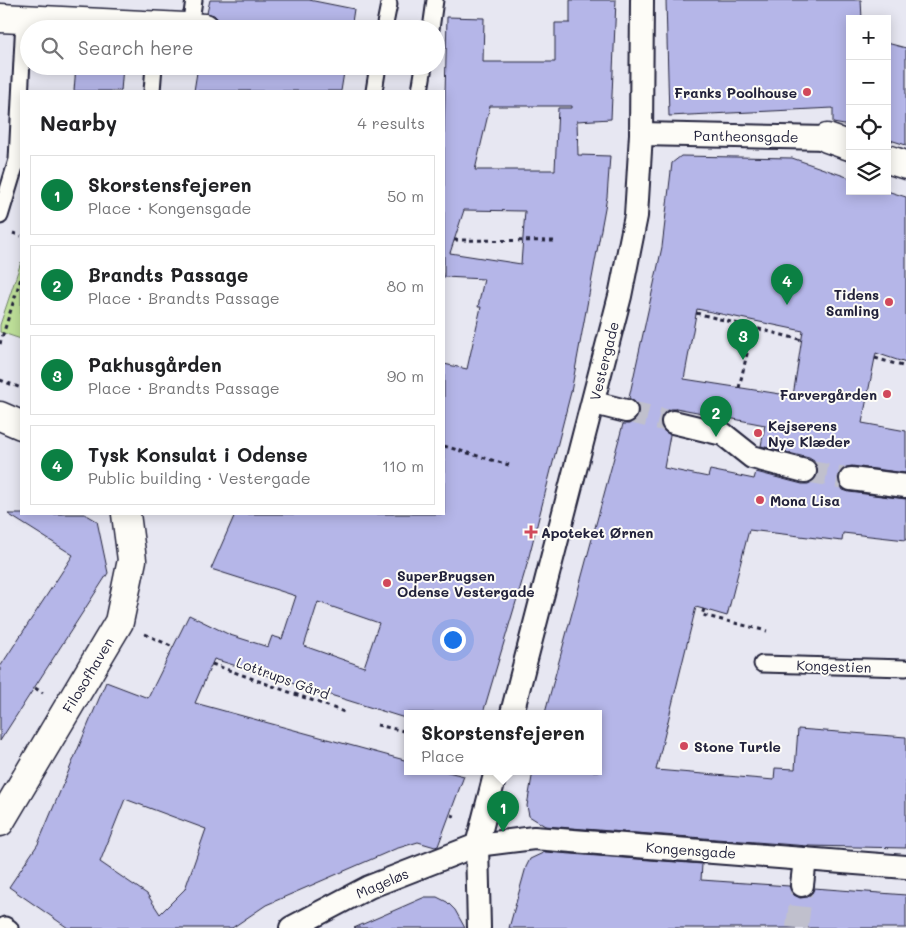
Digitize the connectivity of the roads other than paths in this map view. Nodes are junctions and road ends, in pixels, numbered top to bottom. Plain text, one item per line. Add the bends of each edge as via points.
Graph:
1 (194, 0) edge
2 (435, 0) edge
3 (642, 0) edge
4 (389, 4) dead end
5 (12, 18) edge
6 (44, 20) edge
7 (196, 20) edge
8 (386, 20) edge
9 (432, 20) edge
10 (153, 75) edge
11 (377, 75) edge
12 (423, 75) edge
13 (152, 90) edge
14 (374, 90) edge
15 (420, 90) edge
16 (641, 134) junction
17 (838, 142) edge
18 (891, 159) edge
19 (906, 165) edge
20 (0, 216) edge
21 (594, 403) junction
22 (626, 411) tunnel mouth
23 (0, 416) edge
24 (673, 422) tunnel mouth
25 (20, 425) edge
26 (805, 471) tunnel mouth
27 (851, 479) tunnel mouth
28 (906, 486) edge
29 (126, 515) edge
30 (762, 664) dead end
31 (906, 668) edge
32 (513, 710) edge
33 (495, 775) edge
34 (0, 822) edge
35 (477, 845) junction
36 (805, 859) junction
37 (906, 867) edge
38 (802, 885) tunnel mouth
39 (0, 928) edge
40 (10, 928) edge
41 (291, 928) edge
42 (479, 928) edge

1 - 7 lane
2 - 9 lane
3 - 16 street, Vestergade
4 - 8 lane
5 - 6 street
5 - 20 lane via 17,160
10 - 13 lane
11 - 14 lane
12 - 15 lane
16 - 17 street, Pantheonsgade
16 - 21 street, Vestergade via 636,216
18 - 19 street
21 - 22 street
21 - 32 street, Vestergade
23 - 25 street
24 - 26 street via 723,434 752,457
27 - 28 street
29 - 34 street, Filosofhaven via 132,560 119,622
30 - 31 lane, Kongestien
33 - 35 street
35 - 36 street, Kongensgade via 534,838
35 - 41 street, Mageløs via 369,887
35 - 42 street
36 - 37 street, Kongensgade
36 - 38 street
39 - 40 lane via 5,925

